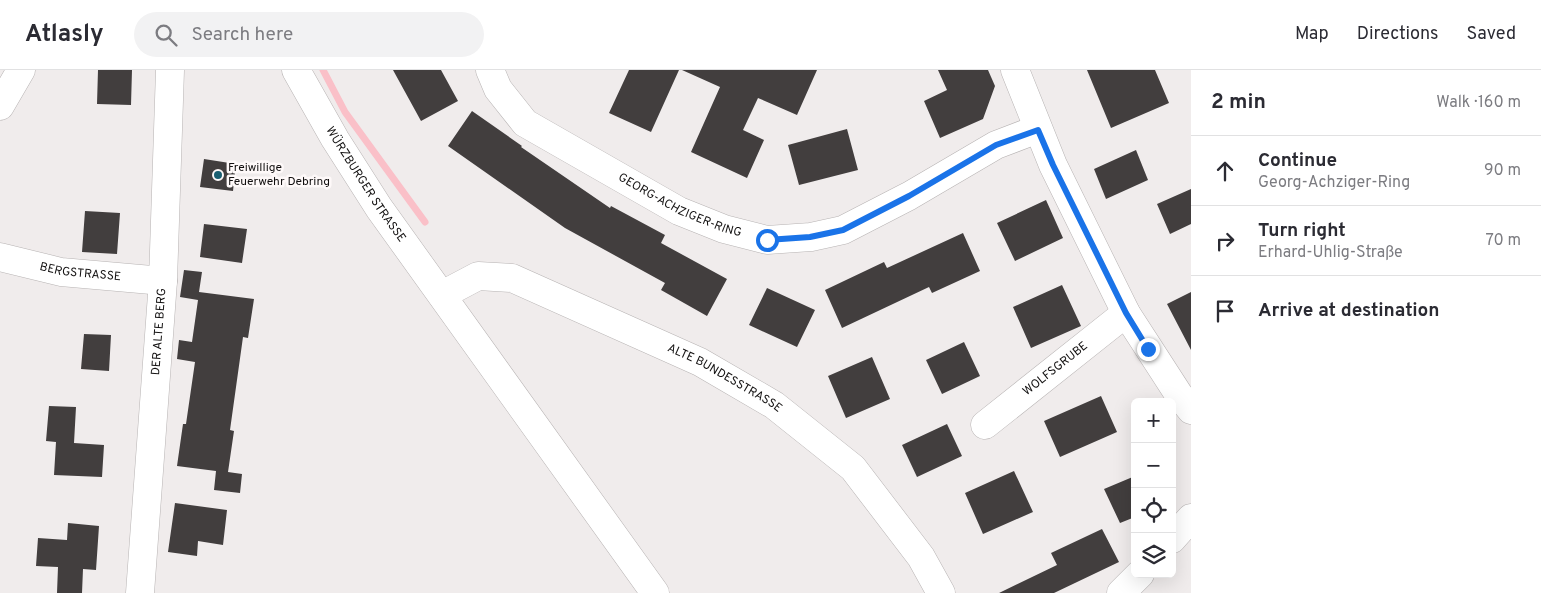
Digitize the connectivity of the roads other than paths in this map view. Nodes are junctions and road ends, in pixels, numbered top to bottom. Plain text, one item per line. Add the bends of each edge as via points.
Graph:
1 (21, 70) edge
2 (170, 70) edge
3 (296, 70) edge
4 (490, 70) edge
5 (1015, 70) edge
6 (0, 106) edge
7 (1038, 130) junction
8 (0, 256) edge
9 (163, 281) junction
10 (442, 295) junction
11 (1126, 313) junction
12 (1187, 397) edge
13 (985, 425) dead end
14 (1191, 518) edge
15 (1176, 535) edge
16 (1136, 578) edge
17 (140, 593) edge
18 (655, 593) edge
19 (941, 593) edge
20 (1122, 593) edge

1 - 6 street
2 - 9 street, DER ALTE BERG
3 - 10 street, WÜRZBURGER STRASSE via 379,208
4 - 7 street, GEORG-ACHZIGER-RING via 498,89 526,123 679,212 724,229 767,240 810,237 843,230 996,145
5 - 7 street
7 - 11 street
8 - 9 street, BERGSTRASSE via 61,272
9 - 17 street, DER ALTE BERG
10 - 18 street, WÜRZBURGER STRASSE
10 - 19 street, ALTE BUNDESSTRASSE via 478,276 512,278 700,362 774,404 853,468 921,557
11 - 12 street
11 - 13 street, WOLFSGRUBE
14 - 15 street
16 - 20 street

